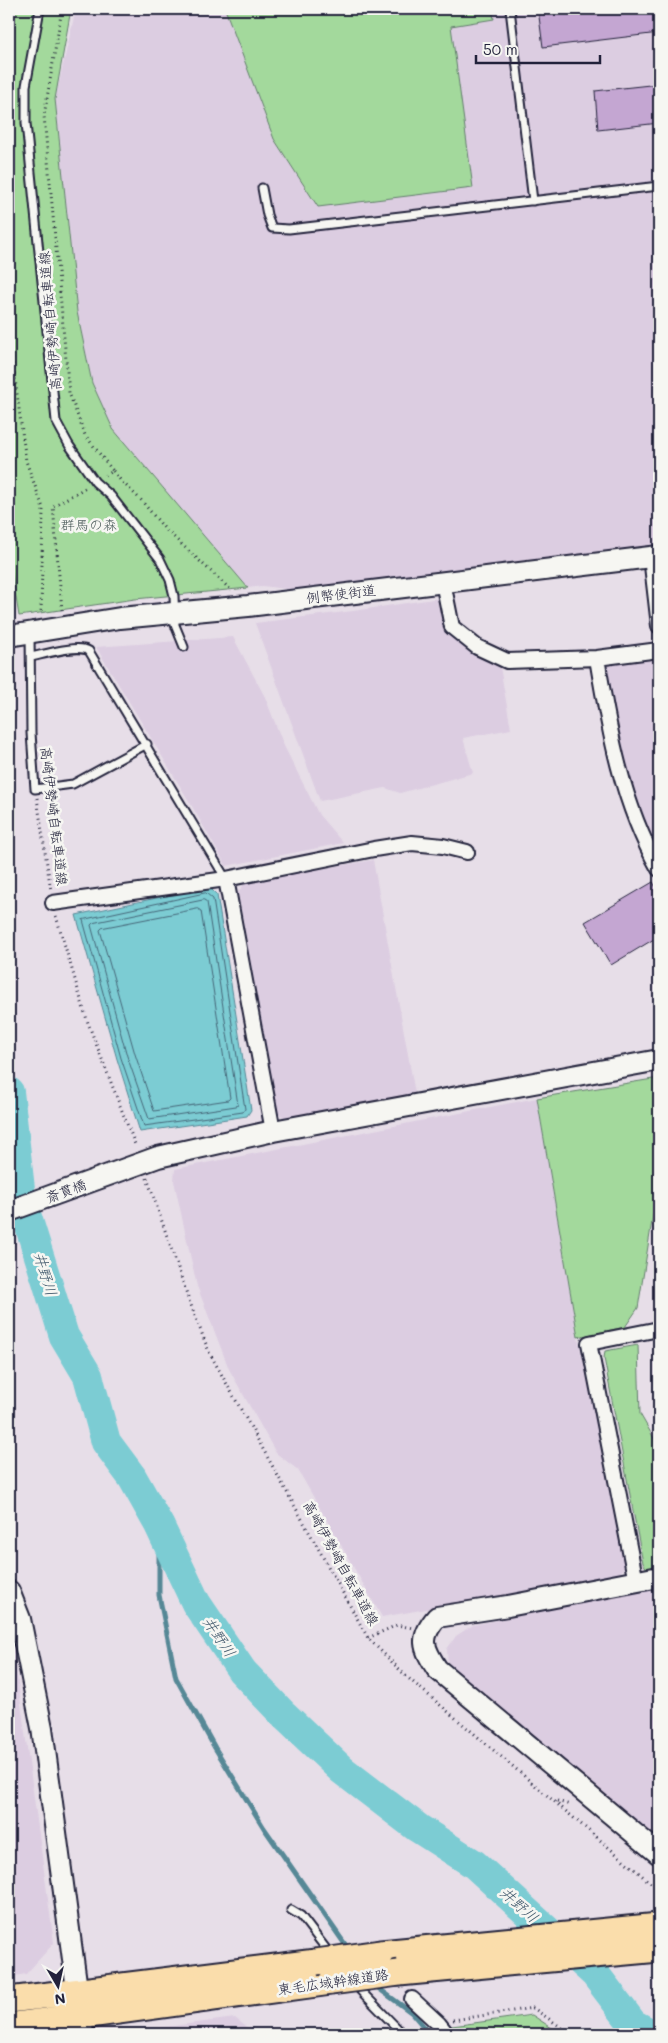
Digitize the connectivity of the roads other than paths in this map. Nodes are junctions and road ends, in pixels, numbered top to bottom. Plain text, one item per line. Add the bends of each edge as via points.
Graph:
1 (40, 9) edge
2 (510, 9) edge
3 (659, 186) edge
4 (262, 188) dead end
5 (533, 201) junction
6 (655, 556) edge
7 (444, 582) junction
8 (174, 613) junction
9 (659, 626) edge
10 (27, 632) edge
11 (184, 647) dead end
12 (659, 650) edge
13 (31, 656) junction
14 (597, 658) junction
15 (147, 744) junction
16 (467, 852) dead end
17 (659, 869) edge
18 (226, 879) junction
19 (54, 908) road end
20 (659, 1060) edge
21 (272, 1131) junction
22 (9, 1212) edge
23 (659, 1329) edge
24 (659, 1577) edge
25 (636, 1582) junction
26 (9, 1591) edge
27 (659, 1854) edge
28 (291, 1910) dead end
29 (659, 1926) edge
30 (659, 1949) edge
31 (340, 1975) junction
32 (78, 1990) junction
33 (412, 1999) dead end
34 (9, 2000) edge
35 (82, 2025) edge
36 (9, 2026) edge
37 (443, 2029) edge
38 (403, 2034) edge

1 - 8 lane via 26,86 26,123 56,421 95,482 111,496 160,559 170,580
2 - 5 lane
3 - 5 lane
4 - 5 lane via 272,228 289,229
6 - 7 street, 例幣使街道
6 - 9 street
7 - 8 street, 例幣使街道
7 - 14 street via 452,627 477,648 507,661
8 - 10 street, 例幣使街道
8 - 11 lane
10 - 13 lane, 高崎伊勢崎自転車道線
12 - 14 street
13 - 15 lane via 84,648
13 - 15 lane, 高崎伊勢崎自転車道線 via 35,788 73,784
14 - 17 street via 610,733 624,785 647,847
15 - 18 lane
16 - 18 street via 412,843
18 - 19 street
18 - 21 street
20 - 21 street, 斎貫橋
21 - 22 street, 斎貫橋 via 158,1157
23 - 25 street via 589,1343
24 - 25 street
25 - 27 street via 437,1617 428,1627 424,1641 426,1652 437,1669
26 - 32 street via 20,1620 42,1728
28 - 31 lane via 301,1916
29 - 32 highway, 東毛広域幹線道路, bridge via 381,1953
30 - 31 highway, 東毛広域幹線道路, bridge via 399,1973
31 - 35 highway, 東毛広域幹線道路
31 - 38 lane
32 - 34 highway, 東毛広域幹線道路
32 - 35 street
33 - 37 street
35 - 36 highway, 東毛広域幹線道路

